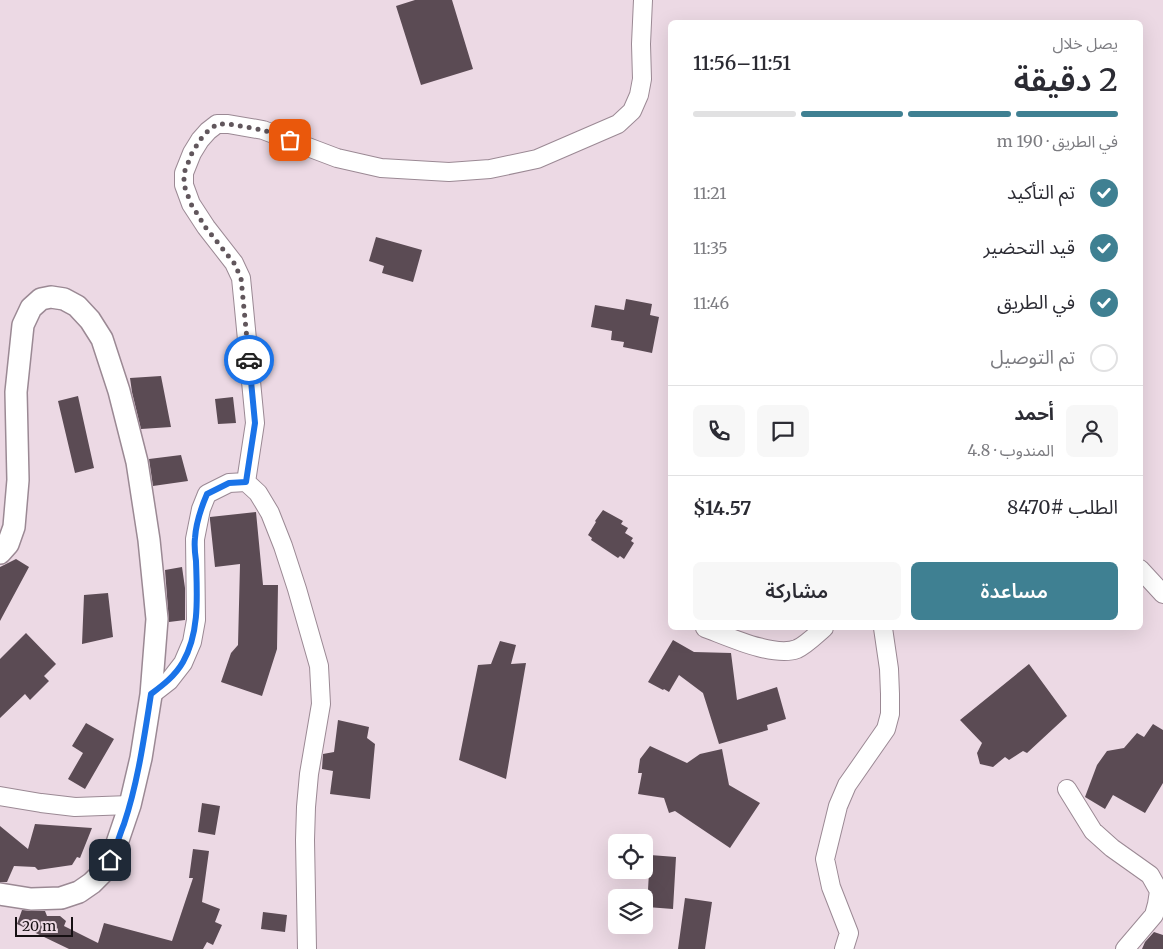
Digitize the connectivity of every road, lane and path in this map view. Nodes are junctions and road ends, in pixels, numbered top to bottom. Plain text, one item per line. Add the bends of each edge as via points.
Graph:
1 (643, 0) edge
2 (246, 482) junction
3 (0, 553) edge
4 (1143, 572) edge
5 (1163, 594) edge
6 (710, 630) edge
7 (822, 630) edge
8 (883, 630) edge
9 (151, 694) junction
10 (1067, 789) dead end
11 (0, 796) edge
12 (130, 806) junction
13 (0, 894) edge
14 (307, 949) edge
15 (844, 949) edge
16 (1126, 949) edge

1 - 2 street via 642,79 632,111 618,124 537,159 449,172 381,168 337,158 263,130 228,124 217,124 200,140 184,173 184,185 191,204 234,263 241,278 255,423
2 - 9 street via 229,483 207,494 195,539 196,620 192,642 183,663 169,681
2 - 14 street via 258,493 280,538 319,666 321,704 309,774 306,816
3 - 9 street via 8,544 14,527 18,480 16,392 23,325 31,308 41,299 64,299 77,306 102,339 137,462 157,619
4 - 5 street
6 - 7 street via 776,652 797,649
8 - 15 street via 889,669 890,714 886,729 847,785 838,806 825,859 831,888 849,932
9 - 12 street
10 - 16 street via 1093,831 1150,875 1159,891 1154,915
11 - 12 street via 75,807
12 - 13 street via 104,871 79,892 62,898 31,899

